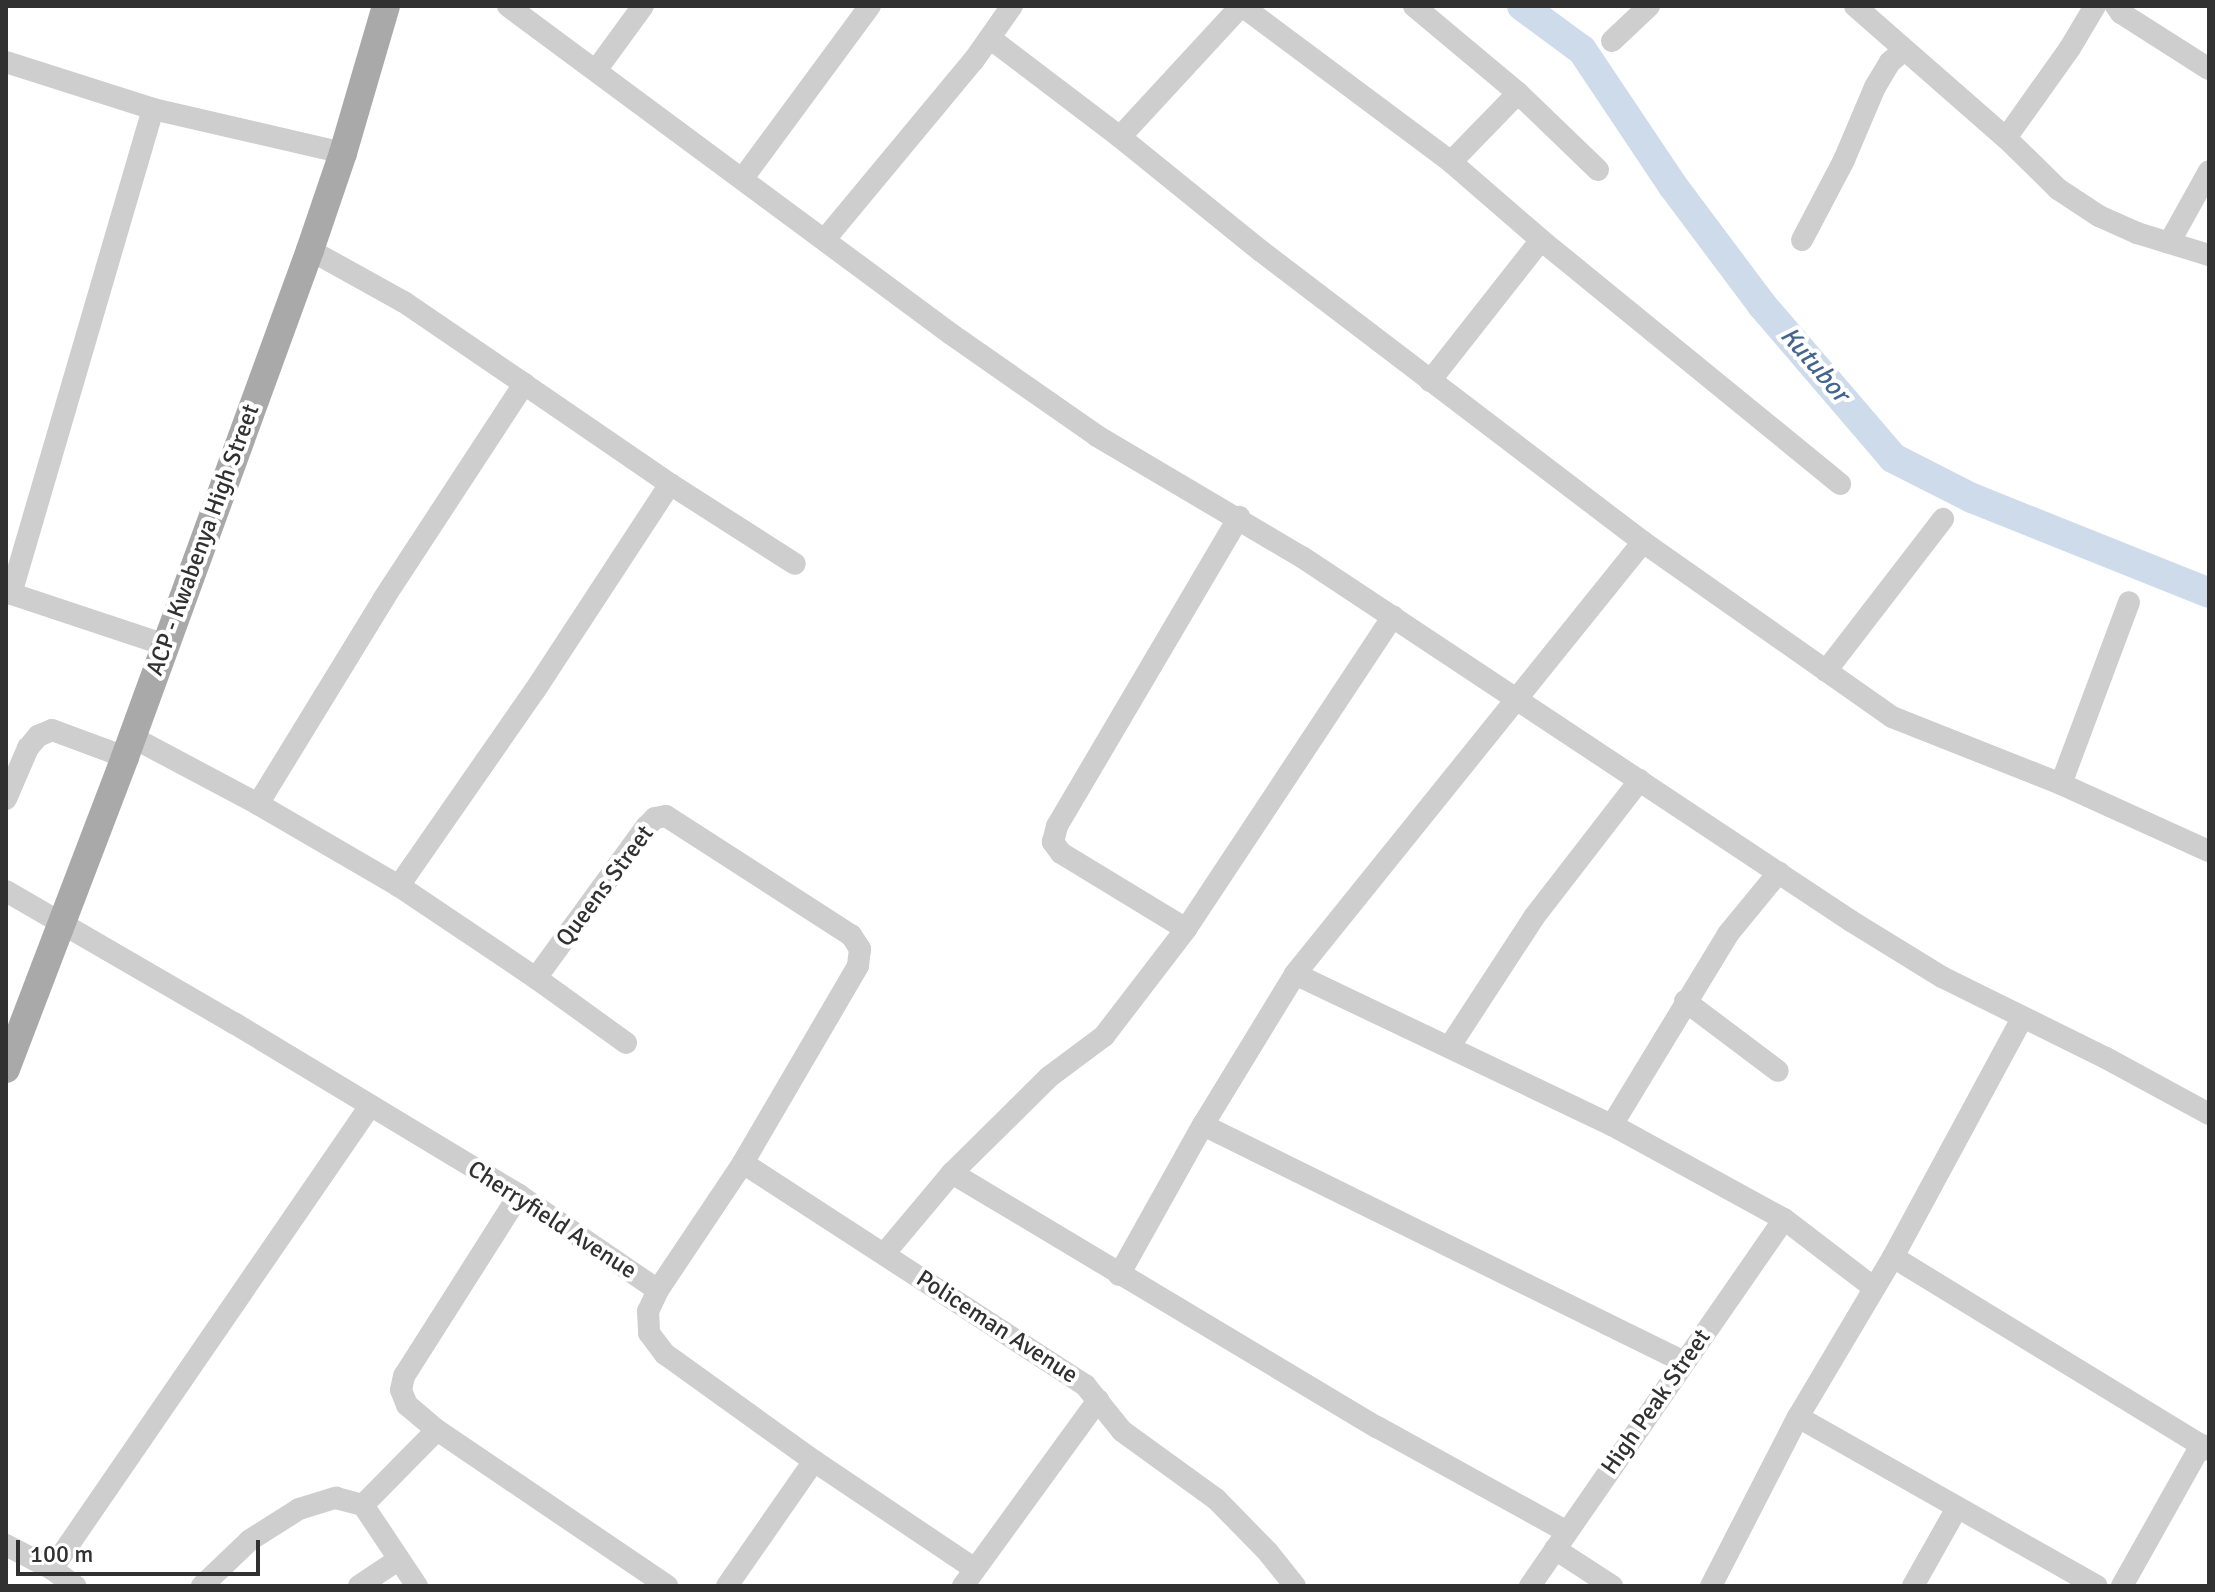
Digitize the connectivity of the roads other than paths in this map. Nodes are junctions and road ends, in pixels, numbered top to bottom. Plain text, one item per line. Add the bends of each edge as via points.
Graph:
1 (386, 6) edge
2 (508, 6) edge
3 (643, 6) edge
4 (870, 6) edge
5 (1012, 6) edge
6 (1241, 6) edge
7 (1414, 6) edge
8 (1649, 6) edge
9 (1855, 6) edge
10 (2095, 6) edge
11 (2116, 6) edge
12 (991, 39) junction
13 (1612, 41) dead end
14 (1903, 51) junction
15 (6, 62) edge
16 (597, 69) junction
17 (2209, 69) edge
18 (1518, 93) junction
19 (153, 109) junction
20 (1120, 137) junction
21 (2006, 138) junction
22 (343, 153) junction
23 (1451, 162) junction
24 (1598, 170) dead end
25 (2209, 171) edge
26 (743, 178) junction
27 (826, 238) junction
28 (1541, 240) junction
29 (1802, 240) dead end
30 (2169, 243) junction
31 (310, 250) junction
32 (2209, 255) edge
33 (1430, 381) junction
34 (524, 384) junction
35 (670, 484) junction
36 (1840, 484) dead end
37 (1239, 517) junction
38 (1943, 519) dead end
39 (1643, 542) junction
40 (795, 564) dead end
41 (8, 593) edge
42 (2129, 602) dead end
43 (1393, 616) junction
44 (165, 645) junction
45 (1826, 671) junction
46 (1518, 701) junction
47 (129, 747) junction
48 (1640, 780) junction
49 (2061, 784) junction
50 (6, 799) edge
51 (258, 804) junction
52 (2209, 851) edge
53 (1779, 872) junction
54 (399, 886) junction
55 (6, 891) edge
56 (60, 922) junction
57 (1186, 929) junction
58 (1295, 974) junction
59 (536, 978) junction
60 (1685, 1001) junction
61 (2022, 1018) junction
62 (626, 1043) dead end
63 (1450, 1046) junction
64 (6, 1069) edge
65 (1778, 1071) dead end
66 (370, 1106) junction
67 (2209, 1114) edge
68 (1203, 1125) junction
69 (1612, 1125) junction
70 (743, 1163) junction
71 (952, 1173) junction
72 (519, 1195) junction
73 (1784, 1219) junction
74 (884, 1254) junction
75 (1893, 1257) junction
76 (1119, 1275) junction
77 (1873, 1287) junction
78 (658, 1290) junction
79 (1684, 1362) junction
80 (1098, 1400) junction
81 (1798, 1417) junction
82 (437, 1430) junction
83 (2205, 1447) edge
84 (814, 1461) junction
85 (363, 1505) junction
86 (1957, 1508) junction
87 (1561, 1540) junction
88 (6, 1545) edge
89 (398, 1560) junction
90 (52, 1569) junction
91 (969, 1577) edge
92 (75, 1586) edge
93 (202, 1586) edge
94 (359, 1586) edge
95 (417, 1586) edge
96 (667, 1586) edge
97 (727, 1586) edge
98 (1295, 1586) edge
99 (1530, 1586) edge
100 (1612, 1586) edge
101 (1711, 1586) edge
102 (1913, 1586) edge
103 (2097, 1586) edge
104 (2122, 1586) edge

1 - 22 main road, ACP - Kwabenya High Street
2 - 16 street
3 - 16 street
4 - 26 street
5 - 12 street
6 - 20 street
6 - 23 street
7 - 18 street
8 - 13 street
9 - 14 street
10 - 21 street
11 - 17 street
12 - 20 street
12 - 27 street
14 - 21 street
14 - 29 street via 1875,87
15 - 19 street
16 - 26 street
18 - 23 street
18 - 24 street
19 - 22 street
19 - 41 street
20 - 33 street
21 - 30 street via 2029,164 2099,216
22 - 31 main road, ACP - Kwabenya High Street
23 - 28 street
25 - 30 street
26 - 27 street
27 - 37 street via 1097,436
28 - 33 street
28 - 36 street
30 - 32 street
31 - 34 street via 404,302
31 - 44 main road, ACP - Kwabenya High Street
33 - 39 street
34 - 35 street
34 - 51 street
35 - 40 street
35 - 54 street
37 - 43 street
37 - 57 street via 1057,826 1053,842 1061,853
38 - 45 street
39 - 45 street
39 - 46 street
41 - 44 street
42 - 49 street
43 - 46 street
43 - 57 street
44 - 47 main road, ACP - Kwabenya High Street
45 - 49 street via 1892,717
46 - 48 street
46 - 58 street
47 - 50 street via 52,730 28,748
47 - 51 street
47 - 56 main road, ACP - Kwabenya High Street
48 - 53 street
48 - 63 street via 1534,917
49 - 52 street
51 - 54 street
53 - 60 street via 1728,934
53 - 61 street via 1942,977
54 - 59 street
55 - 56 street, Cherryfield Avenue
56 - 64 main road, ACP - Kwabenya High Street
56 - 66 street, Cherryfield Avenue
57 - 71 street via 1104,1036 1049,1077
58 - 63 street
58 - 68 street
59 - 62 street
59 - 70 street, Queens Street via 647,826 666,816 851,935 860,949 858,966
60 - 65 street
60 - 69 street
61 - 67 street
61 - 75 street
63 - 69 street
66 - 72 street, Cherryfield Avenue
66 - 90 street
68 - 76 street
68 - 79 street
69 - 73 street
70 - 74 street, Policeman Avenue
70 - 78 street, Queens Street
71 - 74 street
71 - 76 street
72 - 78 street, Cherryfield Avenue
72 - 82 street via 404,1376 401,1390 407,1405
73 - 77 street
73 - 79 street, High Peak Street
74 - 80 street, Policeman Avenue via 1068,1372
75 - 77 street
75 - 83 street
76 - 87 street
77 - 81 street
78 - 84 street, Cherryfield Avenue via 648,1311 649,1333 665,1354
79 - 87 street, High Peak Street
80 - 91 street
80 - 98 street, Policeman Avenue via 1122,1431 1216,1499
81 - 86 street
81 - 101 street
82 - 85 street
82 - 96 street
83 - 104 street
84 - 91 street, Cherryfield Avenue
84 - 97 street
85 - 89 street
85 - 93 street via 336,1498 299,1509 250,1540
86 - 102 street
86 - 103 street
87 - 99 street, High Peak Street
87 - 100 street
88 - 90 street
89 - 94 street
89 - 95 street
90 - 92 street

